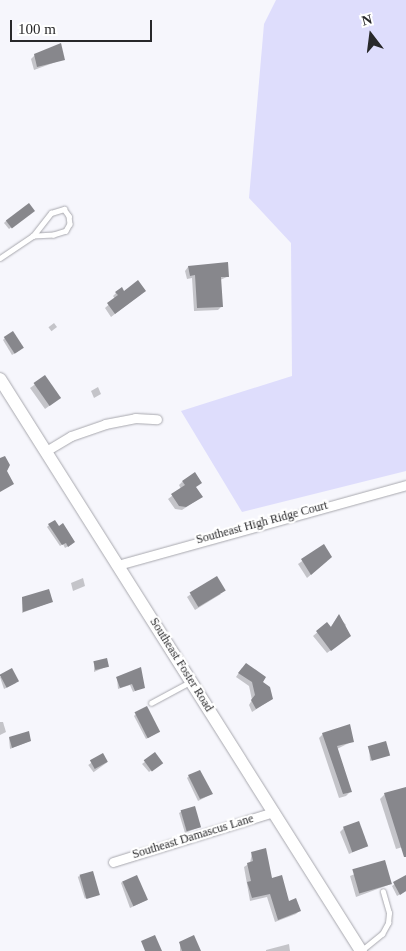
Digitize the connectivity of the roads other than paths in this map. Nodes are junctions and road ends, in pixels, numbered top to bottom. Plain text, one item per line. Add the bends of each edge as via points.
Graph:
1 (33, 236) junction
2 (0, 258) edge
3 (0, 379) edge
4 (157, 419) dead end
5 (46, 451) junction
6 (406, 484) edge
7 (118, 565) junction
8 (191, 681) junction
9 (151, 703) dead end
10 (274, 812) junction
11 (113, 862) dead end
12 (383, 892) dead end
13 (361, 951) edge

1 - 1 lane via 51,213 64,209 69,216 70,224 66,231 54,236
1 - 2 lane
3 - 5 main road, Southeast Foster Road
4 - 5 street via 135,418 105,424 71,436
5 - 7 main road, Southeast Foster Road
6 - 7 street, Southeast High Ridge Court
7 - 8 main road, Southeast Foster Road
8 - 9 lane
8 - 10 main road, Southeast Foster Road
10 - 11 street, Southeast Damascus Lane
10 - 13 main road, Southeast Foster Road
12 - 13 lane via 389,913 388,924 382,934

